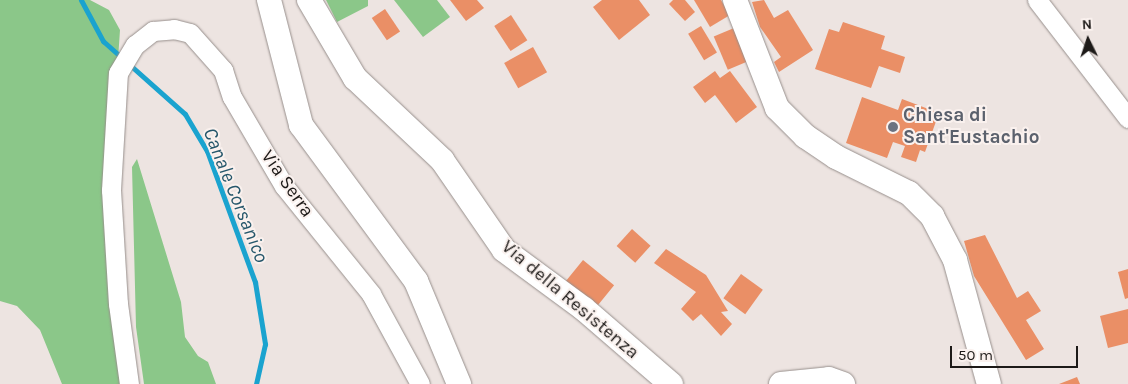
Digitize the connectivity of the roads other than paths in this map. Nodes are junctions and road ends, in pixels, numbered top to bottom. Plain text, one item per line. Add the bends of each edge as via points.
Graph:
1 (269, 0) edge
2 (310, 0) edge
3 (735, 0) edge
4 (1037, 0) edge
5 (1128, 118) edge
6 (129, 384) edge
7 (420, 384) edge
8 (459, 384) edge
9 (671, 384) edge
10 (780, 384) edge
11 (844, 384) edge
12 (989, 384) edge

1 - 8 street via 301,125 416,281
2 - 9 street, Via della Resistenza via 355,78 442,160 504,250 584,309
3 - 12 street via 777,108 805,136 836,157 909,193 932,216 955,260
4 - 5 street
6 - 7 street, Via Serra via 120,332 111,190 118,73 135,45 154,31 174,29 190,34 208,50 284,186 371,294
10 - 11 street via 829,378

